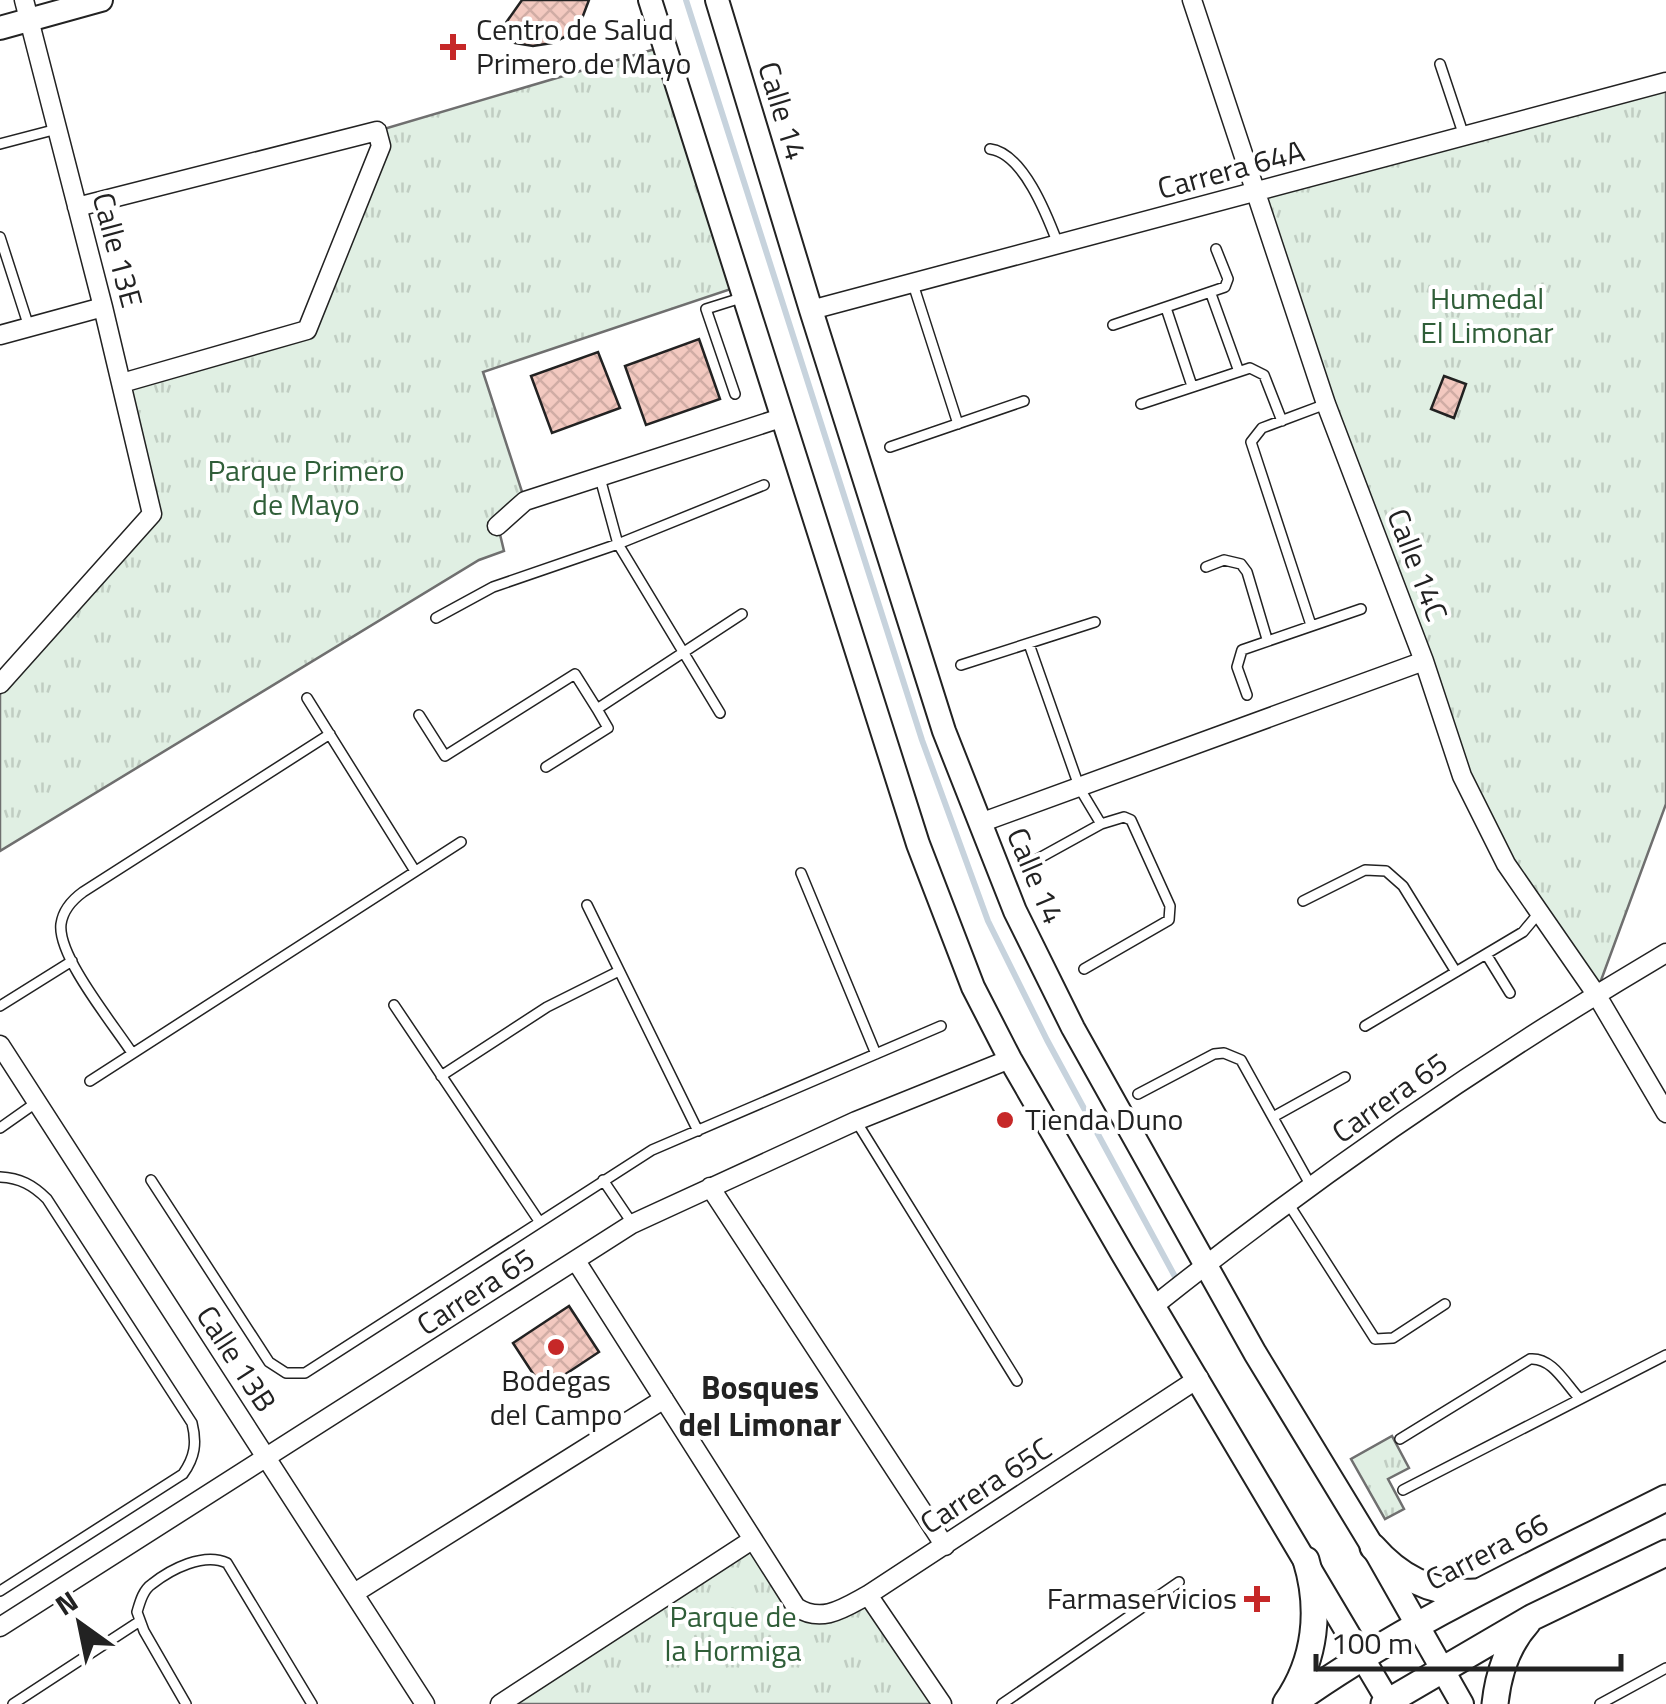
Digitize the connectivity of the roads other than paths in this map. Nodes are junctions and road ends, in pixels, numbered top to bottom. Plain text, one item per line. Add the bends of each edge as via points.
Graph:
1 (101, 0) edge
2 (650, 0) edge
3 (717, 0) edge
4 (1192, 0) edge
5 (26, 10) edge
6 (0, 28) edge
7 (1440, 64) dead end
8 (1666, 82) edge
9 (57, 128) junction
10 (1464, 136) junction
11 (0, 144) edge
12 (990, 148) dead end
13 (1256, 192) junction
14 (77, 207) junction
15 (0, 237) edge
16 (1059, 245) junction
17 (1216, 249) dead end
18 (912, 283) junction
19 (1211, 294) junction
20 (744, 297) junction
21 (103, 307) junction
22 (1166, 308) junction
23 (810, 310) junction
24 (1112, 325) dead end
25 (30, 327) junction
26 (0, 335) edge
27 (1238, 370) junction
28 (122, 383) junction
29 (1192, 386) junction
30 (734, 394) dead end
31 (1024, 401) dead end
32 (1141, 404) dead end
33 (1326, 404) junction
34 (784, 417) junction
35 (1282, 421) junction
36 (958, 424) junction
37 (890, 447) dead end
38 (600, 478) junction
39 (764, 485) dead end
40 (497, 526) dead end
41 (618, 544) junction
42 (1206, 568) dead end
43 (1361, 609) dead end
44 (742, 614) dead end
45 (436, 618) dead end
46 (1095, 622) dead end
47 (1311, 625) junction
48 (1268, 639) junction
49 (1029, 644) junction
50 (683, 654) junction
51 (1424, 661) junction
52 (960, 666) dead end
53 (0, 684) edge
54 (1247, 695) dead end
55 (307, 698) dead end
56 (597, 710) junction
57 (720, 713) dead end
58 (419, 715) dead end
59 (330, 734) junction
60 (546, 767) dead end
61 (1080, 789) junction
62 (980, 824) junction
63 (1101, 824) junction
64 (461, 842) dead end
65 (1034, 861) dead end
66 (415, 871) junction
67 (802, 873) dead end
68 (1303, 901) dead end
69 (587, 905) dead end
70 (1538, 914) junction
71 (1666, 952) edge
72 (1486, 954) junction
73 (72, 961) junction
74 (1084, 969) dead end
75 (619, 970) junction
76 (1456, 972) junction
77 (1510, 993) dead end
78 (1596, 994) junction
79 (394, 1005) dead end
80 (0, 1006) edge
81 (941, 1026) dead end
82 (1365, 1026) dead end
83 (0, 1045) edge
84 (132, 1053) junction
85 (876, 1054) junction
86 (1010, 1059) junction
87 (441, 1076) junction
88 (1345, 1077) dead end
89 (90, 1081) dead end
90 (1138, 1094) dead end
91 (37, 1102) junction
92 (1666, 1113) edge
93 (1273, 1117) junction
94 (856, 1121) junction
95 (0, 1128) edge
96 (698, 1131) junction
97 (0, 1177) edge
98 (151, 1180) dead end
99 (603, 1180) junction
100 (1311, 1186) junction
101 (710, 1187) junction
102 (1288, 1203) junction
103 (539, 1222) junction
104 (632, 1224) junction
105 (576, 1260) junction
106 (1208, 1264) junction
107 (1445, 1304) dead end
108 (1155, 1305) junction
109 (1666, 1355) edge
110 (1199, 1378) junction
111 (1017, 1380) dead end
112 (1578, 1398) junction
113 (664, 1399) junction
114 (1400, 1439) dead end
115 (268, 1458) junction
116 (1403, 1490) dead end
117 (1666, 1498) edge
118 (752, 1540) junction
119 (945, 1546) junction
120 (1372, 1547) junction
121 (1665, 1554) edge
122 (1306, 1560) junction
123 (1179, 1582) dead end
124 (1485, 1590) junction
125 (0, 1592) edge
126 (356, 1592) junction
127 (868, 1594) junction
128 (1533, 1617) junction
129 (140, 1621) junction
130 (1417, 1624) junction
131 (0, 1628) edge
132 (1362, 1655) junction
133 (1666, 1668) edge
134 (1441, 1669) junction
135 (1387, 1703) edge
136 (13, 1704) edge
137 (186, 1704) edge
138 (312, 1704) edge
139 (425, 1704) edge
140 (500, 1704) edge
141 (942, 1704) edge
142 (1002, 1704) edge
143 (1288, 1704) edge
144 (1462, 1704) edge
145 (1495, 1704) edge
146 (1600, 1704) edge

1 - 5 street
2 - 20 street
3 - 23 street, Calle 14
4 - 13 street, Calle 14C
5 - 6 street
5 - 9 street, Calle 13E
7 - 10 lane
8 - 10 street, Carrera 64A
9 - 11 lane
9 - 14 street, Calle 13E
10 - 13 street, Carrera 64A
12 - 16 lane via 1017,165
13 - 16 street, Carrera 64A
13 - 33 street, Calle 14C
14 - 21 street, Calle 13E
14 - 28 street via 377,132 381,146 307,330
15 - 25 lane
16 - 18 street, Carrera 64A
17 - 19 lane via 1228,282
18 - 23 street, Carrera 64A
18 - 36 lane
19 - 22 lane
19 - 27 lane
20 - 30 lane via 706,309
20 - 34 street
21 - 25 street
21 - 28 street, Calle 13E
22 - 24 lane
22 - 29 lane
23 - 62 street, Calle 14
25 - 26 street
27 - 29 lane
27 - 35 lane via 1264,375
28 - 53 street, Calle 13E via 152,514
29 - 32 lane
31 - 36 lane
33 - 35 lane
33 - 51 street, Calle 14C
34 - 38 street
34 - 86 street via 918,844 973,987
35 - 47 lane via 1257,432 1251,448
36 - 37 lane
38 - 40 street via 524,501
38 - 41 lane
39 - 41 lane
41 - 45 lane via 493,586
41 - 50 lane
42 - 48 lane via 1224,560 1241,564
43 - 47 lane
44 - 50 lane
46 - 49 lane
47 - 48 lane
48 - 54 lane via 1238,655
49 - 52 lane
49 - 61 lane
50 - 56 lane
50 - 57 lane
51 - 61 street
51 - 70 street, Calle 14C via 1474,804
55 - 59 lane
56 - 58 lane via 574,674 445,756
56 - 60 lane via 608,728
59 - 66 lane
59 - 73 lane via 72,900 61,937
61 - 62 street
61 - 63 lane
62 - 106 street, Calle 14 via 1073,1028
63 - 65 lane
63 - 74 lane via 1131,820 1170,906 1169,920
64 - 66 lane
66 - 84 lane
67 - 85 lane
68 - 76 lane via 1365,870 1386,871 1403,886
69 - 75 lane
70 - 72 lane via 1523,932
70 - 78 street, Calle 14C
71 - 78 street, Carrera 65
72 - 76 lane
72 - 77 lane
73 - 80 lane
73 - 84 lane
75 - 87 lane via 546,1007
75 - 96 lane
76 - 82 lane
78 - 92 street, Calle 14C
78 - 100 street, Carrera 65
79 - 87 lane
81 - 85 lane
83 - 91 street, Calle 13B
84 - 89 lane
85 - 96 lane
86 - 94 street, Carrera 65
86 - 108 street
87 - 103 lane
88 - 93 lane
90 - 93 lane via 1224,1053 1248,1067
91 - 95 lane
91 - 115 street, Calle 13B
93 - 100 lane
94 - 101 street, Carrera 65
94 - 111 lane
96 - 99 lane
97 - 125 lane via 19,1179 47,1199 195,1436 182,1474
98 - 103 lane via 270,1362 295,1374 313,1369
99 - 103 lane
99 - 104 lane
100 - 102 street, Carrera 65
101 - 104 street, Carrera 65
101 - 119 street
102 - 106 street, Carrera 65
102 - 107 lane via 1370,1336 1392,1338
104 - 105 street, Carrera 65
105 - 113 street
105 - 115 street, Carrera 65
106 - 108 street, Carrera 65
106 - 120 street, Calle 14
108 - 110 street
109 - 112 lane
110 - 119 street, Carrera 65C
110 - 122 street
112 - 114 lane via 1550,1364 1530,1359
112 - 116 lane
113 - 118 street
113 - 126 street
115 - 126 street, Calle 13B
115 - 131 street, Carrera 65
117 - 124 main road, Carrera 66
118 - 127 street, Carrera 65C via 809,1616 825,1616
118 - 140 street
119 - 127 street, Carrera 65C
120 - 124 main road via 1396,1570 1428,1586
120 - 130 street, Calle 14
121 - 128 main road
122 - 132 street
122 - 143 main road via 1314,1634
123 - 142 lane
124 - 130 main road, Carrera 66
126 - 139 street, Calle 13B
127 - 141 street
128 - 134 main road
128 - 145 main road via 1508,1654
129 - 136 lane
129 - 137 lane
129 - 138 lane via 137,1612 150,1585 198,1559 217,1558 227,1564
130 - 132 main road, Carrera 66
130 - 134 street, Calle 14
132 - 135 street
132 - 143 main road, Carrera 66
133 - 146 lane
134 - 135 main road
134 - 144 street, Calle 14

